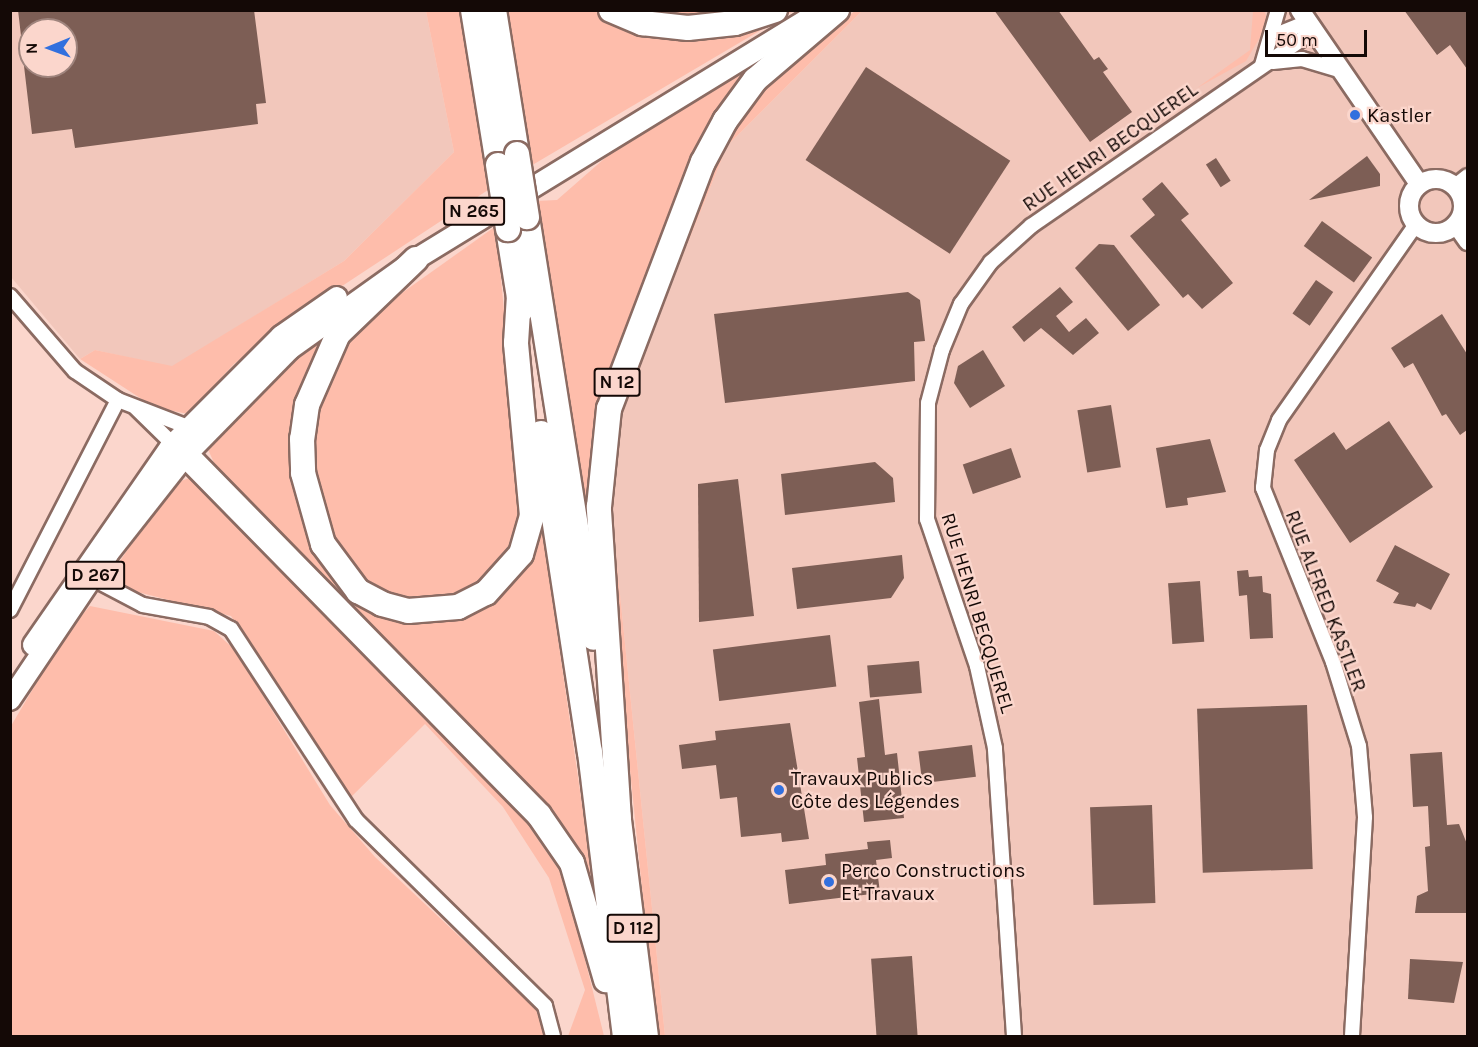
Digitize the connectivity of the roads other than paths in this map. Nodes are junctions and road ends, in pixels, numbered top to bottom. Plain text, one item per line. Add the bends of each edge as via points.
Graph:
1 (473, 10) edge
2 (494, 10) edge
3 (611, 10) edge
4 (775, 10) edge
5 (805, 10) edge
6 (822, 10) edge
7 (837, 10) edge
8 (1278, 10) edge
9 (1308, 21) edge
10 (1273, 36) junction
11 (1262, 65) junction
12 (1342, 71) junction
13 (508, 160) junction
14 (1461, 181) edge
15 (1419, 184) junction
16 (518, 223) junction
17 (1456, 224) junction
18 (1416, 225) junction
19 (1467, 241) edge
20 (416, 259) junction
21 (519, 294) junction
22 (10, 296) edge
23 (118, 400) junction
24 (136, 408) junction
25 (189, 427) junction
26 (178, 451) junction
27 (87, 575) junction
28 (10, 610) edge
29 (10, 683) edge
30 (10, 700) edge
31 (619, 820) junction
32 (553, 1036) edge
33 (613, 1036) edge
34 (625, 1036) edge
35 (646, 1036) edge
36 (1014, 1036) edge
37 (1352, 1036) edge

1 - 13 highway
2 - 13 highway
3 - 4 highway via 642,23 688,28 735,23
5 - 25 main road, N 265 via 320,308 281,336
6 - 20 main road, N 265
7 - 31 highway, N 12 via 755,80 725,121 703,162 609,409 599,507
8 - 10 street
9 - 10 street
9 - 11 street, RUE HENRI BECQUEREL
9 - 12 street
10 - 11 street
11 - 12 street, RUE HENRI BECQUEREL via 1302,59
11 - 36 street, RUE HENRI BECQUEREL via 1077,191 992,262 961,304 928,403 927,519 976,666 995,748
12 - 15 street
13 - 16 highway, bridge
14 - 15 street via 1437,178
14 - 17 street via 1463,205
15 - 18 street via 1409,204
16 - 21 highway
16 - 31 highway
17 - 18 street via 1431,233
17 - 19 street
18 - 37 street, RUE ALFRED KASTLER via 1279,420 1267,450 1263,488 1333,662 1359,746 1365,817
20 - 21 highway via 338,334 307,405 302,439 303,473 323,544 358,591 382,604 408,611 458,607 486,593 521,554 532,516 516,343
20 - 26 main road, N 265 via 290,349
21 - 34 highway, D 112 via 603,853
22 - 23 street via 75,371
23 - 24 street
23 - 28 street
24 - 25 street
24 - 26 street
25 - 26 main road, N 265
26 - 27 main road, D 267
26 - 33 highway via 539,815 572,863 589,911
27 - 29 main road, D 267
27 - 30 main road, D 267
27 - 32 street via 143,605 209,617 231,629 357,820 545,1006
31 - 35 highway, D 112

